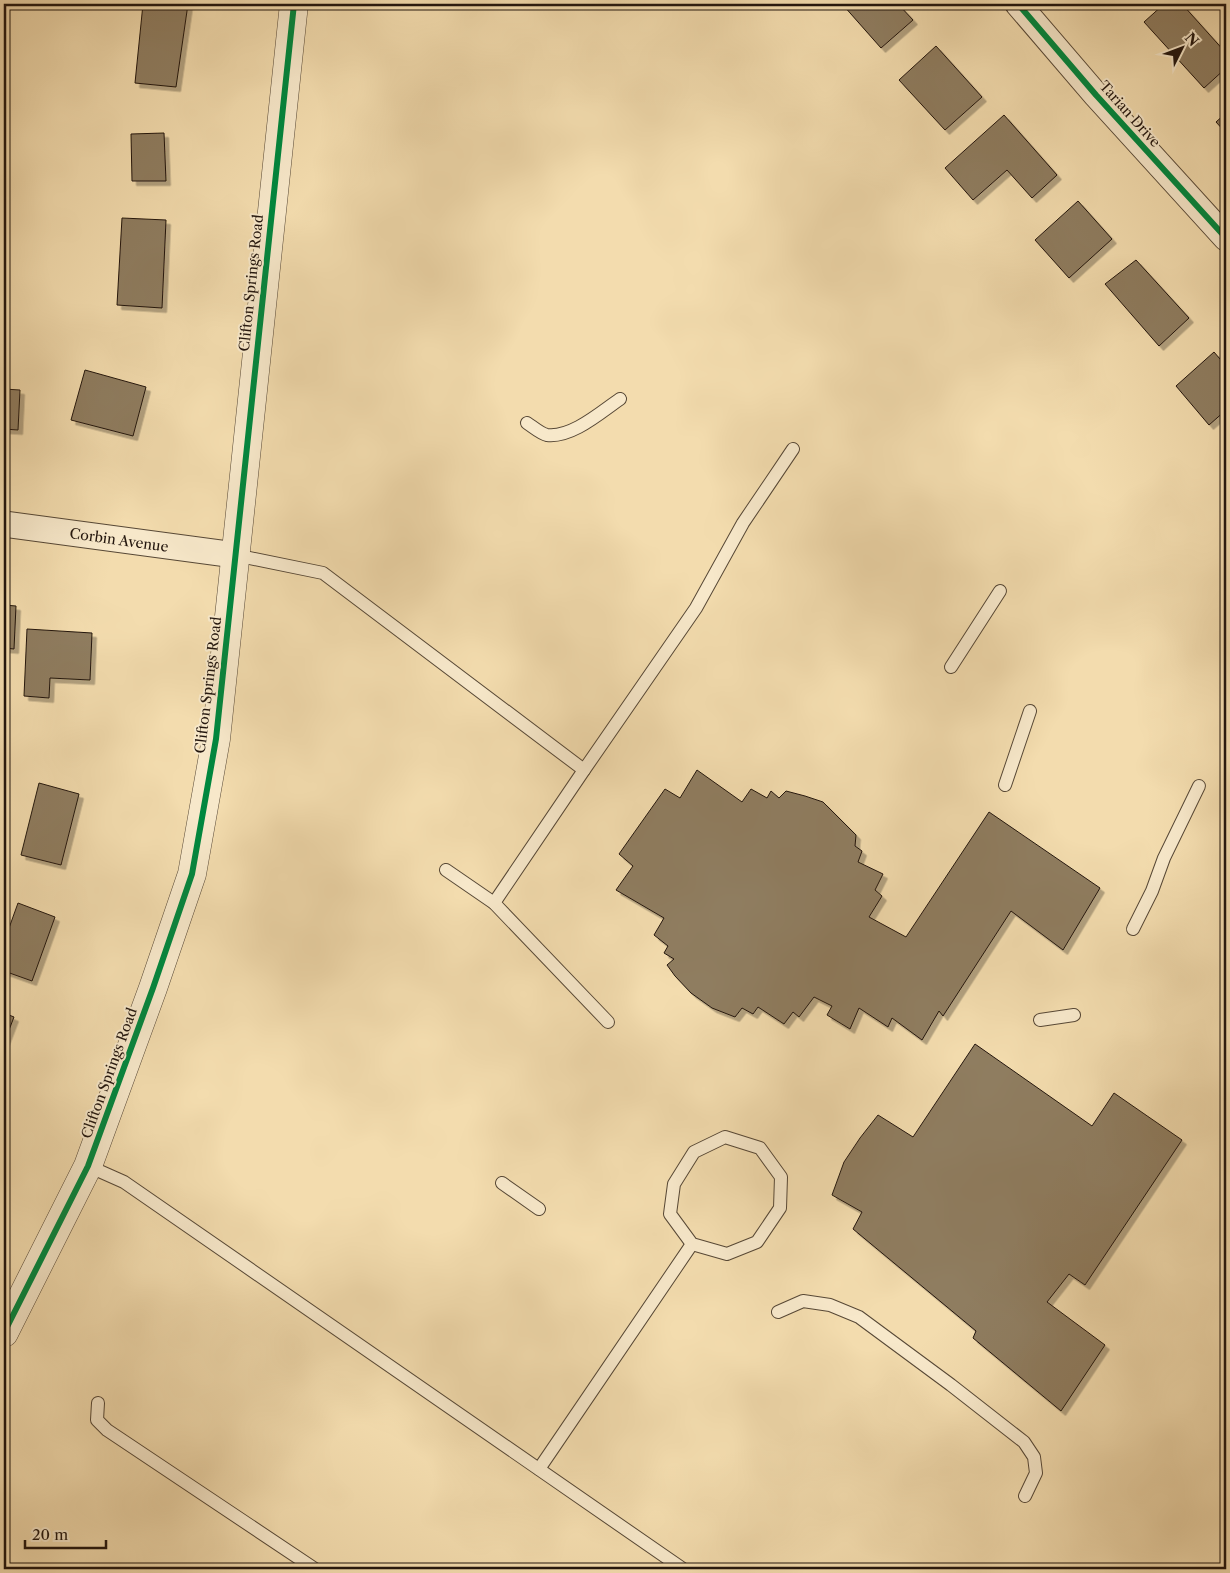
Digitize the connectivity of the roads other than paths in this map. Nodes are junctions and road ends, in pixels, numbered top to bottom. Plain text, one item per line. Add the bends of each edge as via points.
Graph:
1 (294, 4) edge
2 (1018, 4) edge
3 (1226, 238) edge
4 (620, 398) dead end
5 (527, 423) dead end
6 (793, 449) dead end
7 (4, 524) edge
8 (235, 556) junction
9 (1000, 591) dead end
10 (951, 667) dead end
11 (1030, 711) dead end
12 (584, 770) junction
13 (1005, 785) dead end
14 (1199, 786) dead end
15 (446, 870) dead end
16 (494, 903) junction
17 (1133, 929) dead end
18 (1074, 1015) dead end
19 (1040, 1020) dead end
20 (608, 1022) dead end
21 (88, 1166) junction
22 (502, 1183) dead end
23 (539, 1209) dead end
24 (692, 1244) junction
25 (778, 1312) dead end
26 (4, 1333) edge
27 (98, 1403) dead end
28 (540, 1469) junction
29 (1025, 1496) dead end
30 (315, 1569) edge
31 (683, 1569) edge

1 - 8 street, Clifton Springs Road
2 - 3 street, Tarian Drive
4 - 5 lane via 564,434 546,435
6 - 12 lane via 743,522 696,608
7 - 8 street, Corbin Avenue
8 - 12 lane via 324,573
8 - 21 street, Clifton Springs Road via 216,739 192,874
9 - 10 lane
11 - 13 lane
12 - 16 lane
14 - 17 lane
15 - 16 lane
16 - 20 lane
18 - 19 lane
21 - 26 street, Clifton Springs Road
21 - 28 lane via 124,1182
22 - 23 lane
24 - 24 lane via 726,1254 757,1242 780,1208 782,1177 760,1148 725,1137 694,1152 674,1184 670,1214
24 - 28 lane
25 - 29 lane via 803,1302 830,1305 859,1317 951,1384 1024,1442 1034,1457 1036,1473
27 - 30 lane via 97,1420 107,1430
28 - 31 lane

